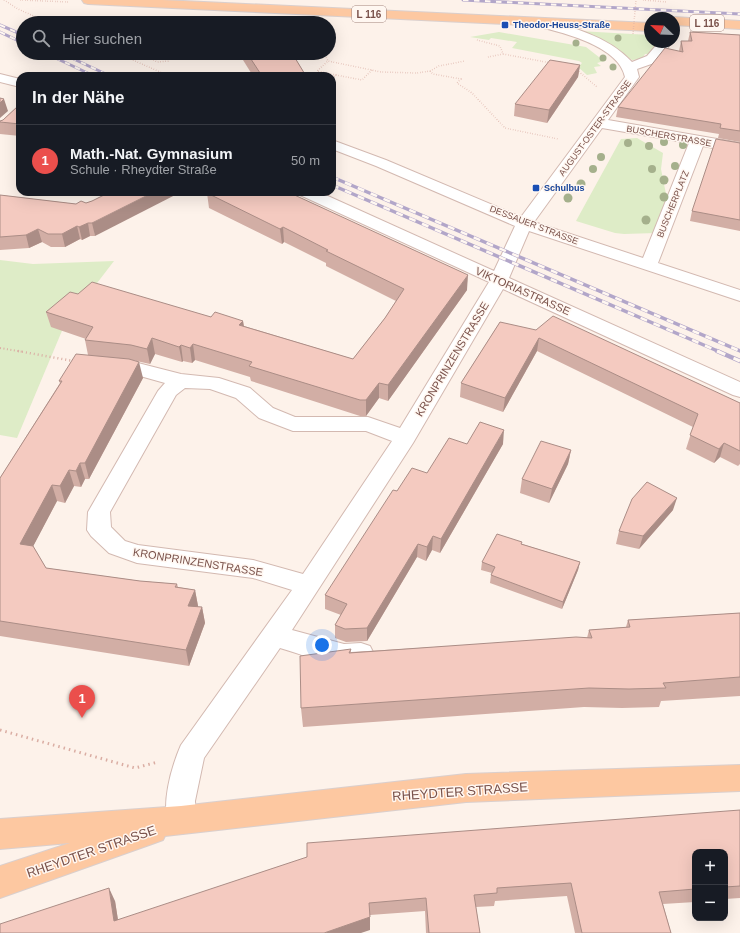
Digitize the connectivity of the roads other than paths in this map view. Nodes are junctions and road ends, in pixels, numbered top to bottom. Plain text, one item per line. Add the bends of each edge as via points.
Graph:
1 (88, 0) edge
2 (216, 0) edge
3 (644, 20) edge
4 (535, 22) junction
5 (740, 24) edge
6 (644, 27) edge
7 (680, 27) edge
8 (680, 27) edge
9 (740, 32) edge
10 (661, 48) edge
11 (630, 67) junction
12 (0, 78) edge
13 (16, 82) edge
14 (599, 123) junction
15 (697, 141) junction
16 (336, 146) edge
17 (740, 148) edge
18 (315, 196) edge
19 (524, 224) junction
20 (648, 266) junction
21 (499, 280) junction
22 (740, 296) edge
23 (76, 362) edge
24 (181, 381) junction
25 (740, 390) edge
26 (405, 438) junction
27 (309, 584) junction
28 (274, 635) junction
29 (383, 653) edge
30 (740, 778) edge
31 (181, 820) junction
32 (0, 834) edge
33 (0, 882) edge

1 - 4 main road, L 116
2 - 3 main road, L 116
4 - 6 main road, L 116
4 - 11 street, AUGUST-OSTER-STRASSE via 572,32 597,43 613,52
5 - 7 main road, L 116
8 - 9 main road, L 116
10 - 11 street via 652,59
11 - 14 street, AUGUST-OSTER-STRASSE via 632,77
12 - 13 street
14 - 15 street, BUSCHERSTRASSE
14 - 19 street, AUGUST-OSTER-STRASSE
15 - 17 street, BUSCHERSTRASSE
15 - 20 street, BUSCHERPLATZ
16 - 19 street, DESSAUER STRASSE
18 - 21 street, VIKTORIASTRASSE
19 - 20 street, DESSAUER STRASSE
19 - 21 street, AUGUST-OSTER-STRASSE
20 - 22 street, DESSAUER STRASSE
21 - 25 street, VIKTORIASTRASSE
21 - 26 street, KRONPRINZENSTRASSE
23 - 24 street via 134,368
24 - 26 street via 212,383 243,393 266,413 293,424 368,424
24 - 27 street, KRONPRINZENSTRASSE via 168,390 99,512 99,530 117,547 137,554 253,569
26 - 27 street, KRONPRINZENSTRASSE
27 - 28 street, KRONPRINZENSTRASSE
28 - 29 street via 344,655
28 - 31 street, KRONPRINZENSTRASSE via 191,754 180,801
30 - 31 main road, RHEYDTER STRASSE via 466,788
31 - 32 main road, RHEYDTER STRASSE
31 - 33 main road, RHEYDTER STRASSE

